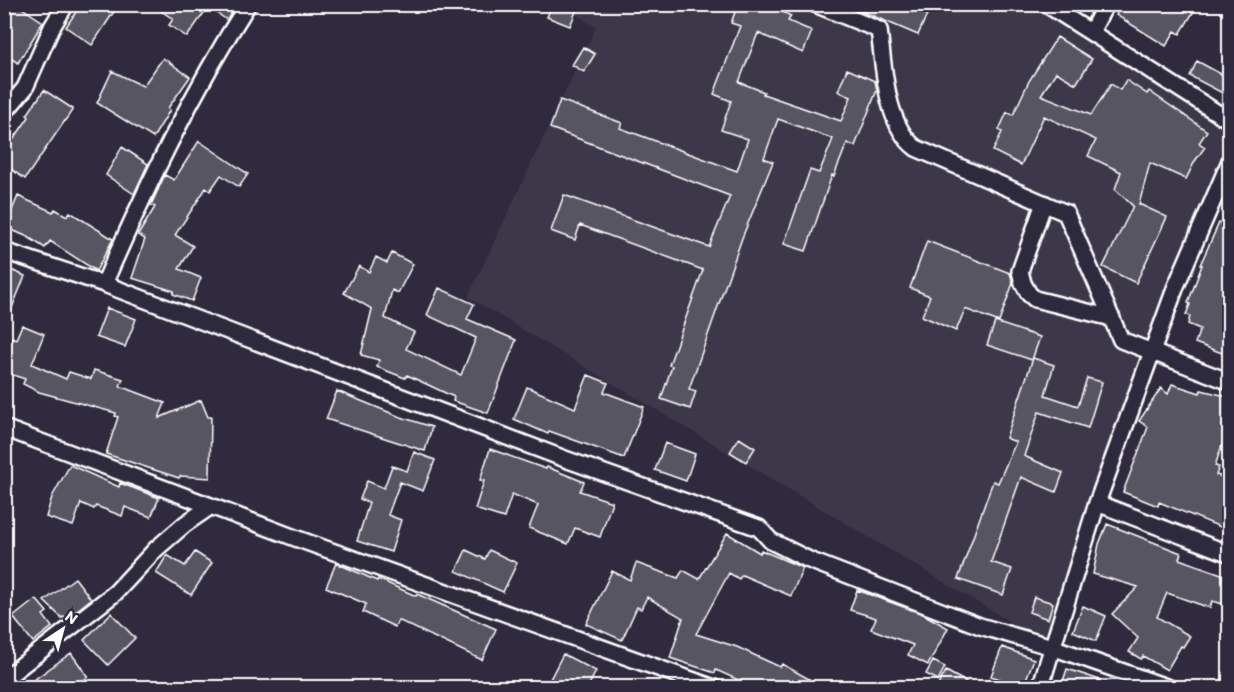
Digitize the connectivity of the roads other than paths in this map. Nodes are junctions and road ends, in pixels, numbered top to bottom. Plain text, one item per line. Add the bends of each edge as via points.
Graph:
1 (66, 4) edge
2 (248, 4) edge
3 (815, 4) edge
4 (1046, 4) edge
5 (1106, 4) edge
6 (1091, 32) junction
7 (4, 113) edge
8 (1230, 121) edge
9 (1230, 161) edge
10 (1044, 203) junction
11 (4, 252) edge
12 (104, 284) junction
13 (1112, 318) junction
14 (1151, 353) junction
15 (1230, 382) edge
16 (4, 428) edge
17 (1097, 503) junction
18 (211, 507) junction
19 (1230, 554) edge
20 (1052, 647) junction
21 (4, 679) edge
22 (714, 687) edge
23 (1040, 687) edge
24 (1169, 687) edge

1 - 7 street via 25,88
2 - 12 street via 183,114
3 - 10 street via 879,30 889,99 908,142
4 - 6 street
5 - 6 street
6 - 8 street
9 - 14 street
10 - 13 street via 1066,213
10 - 13 street via 1020,271 1029,294 1035,299
11 - 12 street
12 - 20 street via 565,459 759,528 771,541 809,560 980,626
13 - 14 street via 1121,340
14 - 15 street
14 - 17 street
16 - 18 street
17 - 19 street
17 - 20 street
18 - 21 street via 156,549 115,592
18 - 22 street
20 - 23 street
20 - 24 street

